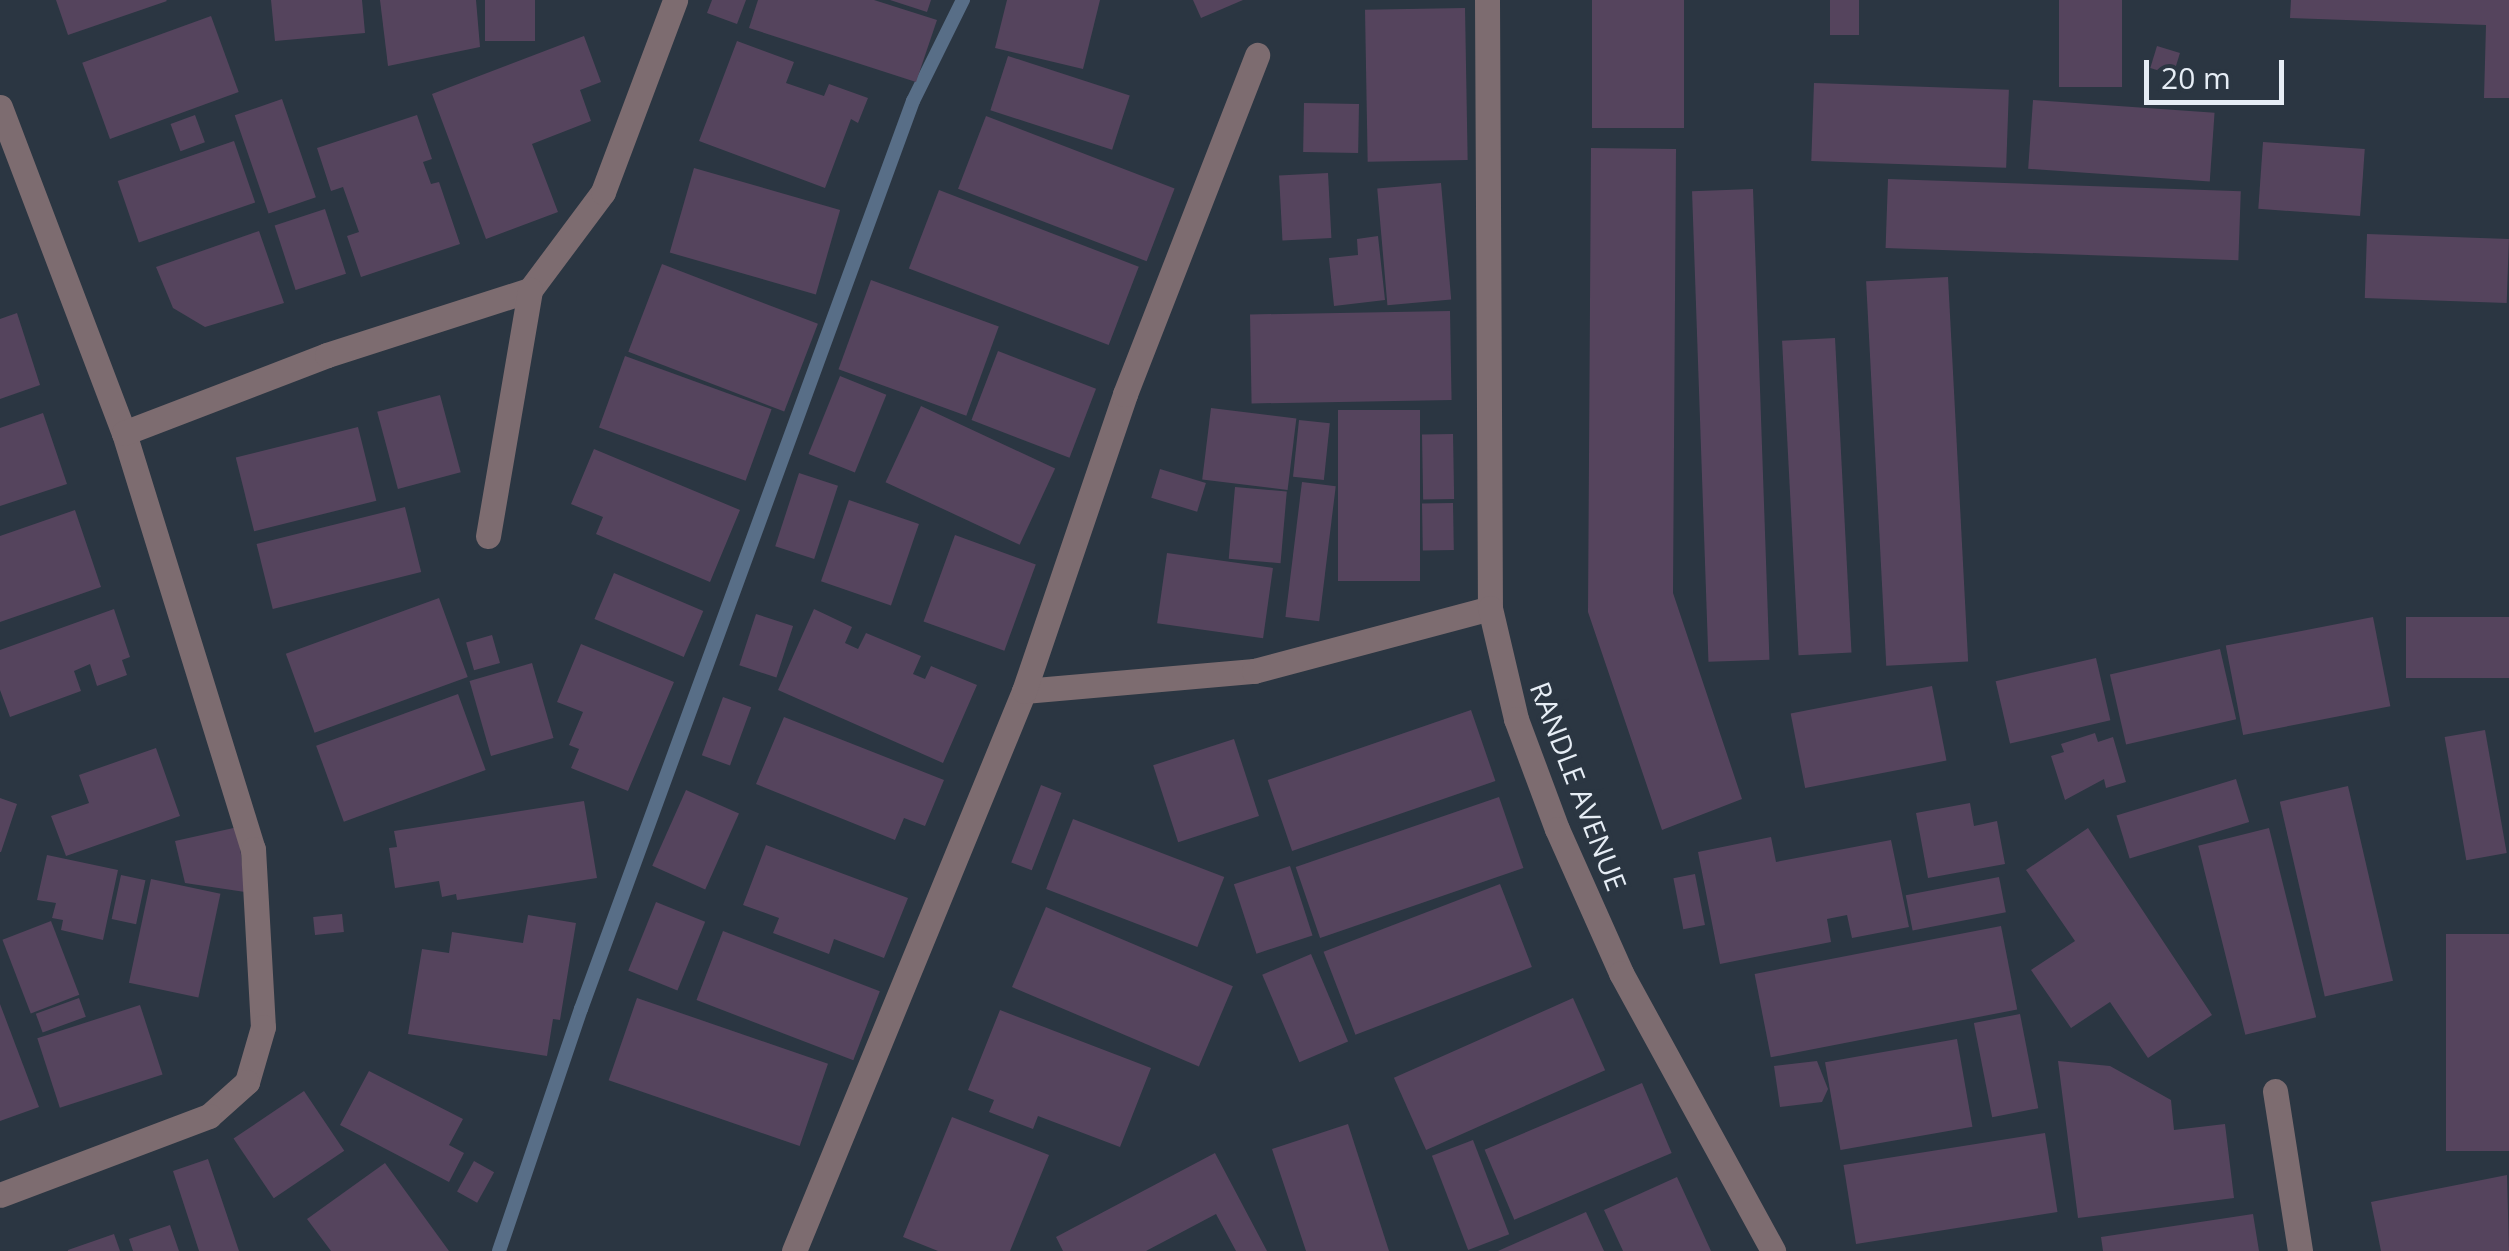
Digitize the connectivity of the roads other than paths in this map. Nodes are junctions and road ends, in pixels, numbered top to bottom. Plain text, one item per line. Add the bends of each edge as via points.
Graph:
1 (676, 0) edge
2 (1486, 0) edge
3 (1257, 55) dead end
4 (0, 107) edge
5 (530, 290) junction
6 (124, 433) junction
7 (488, 536) dead end
8 (1490, 608) junction
9 (1024, 690) junction
10 (2274, 1091) dead end
11 (0, 1195) edge
12 (794, 1251) edge
13 (1773, 1251) edge
14 (2300, 1251) edge

1 - 5 street via 603,192
2 - 8 street, RANDLE AVENUE
3 - 9 street via 1125,394
4 - 6 street
5 - 6 street via 327,356
5 - 7 street
6 - 11 street via 253,849 263,1027 247,1082 210,1116
8 - 9 street via 1254,671
8 - 13 street, RANDLE AVENUE via 1516,718 1557,829 1621,973
9 - 12 street
10 - 14 street

